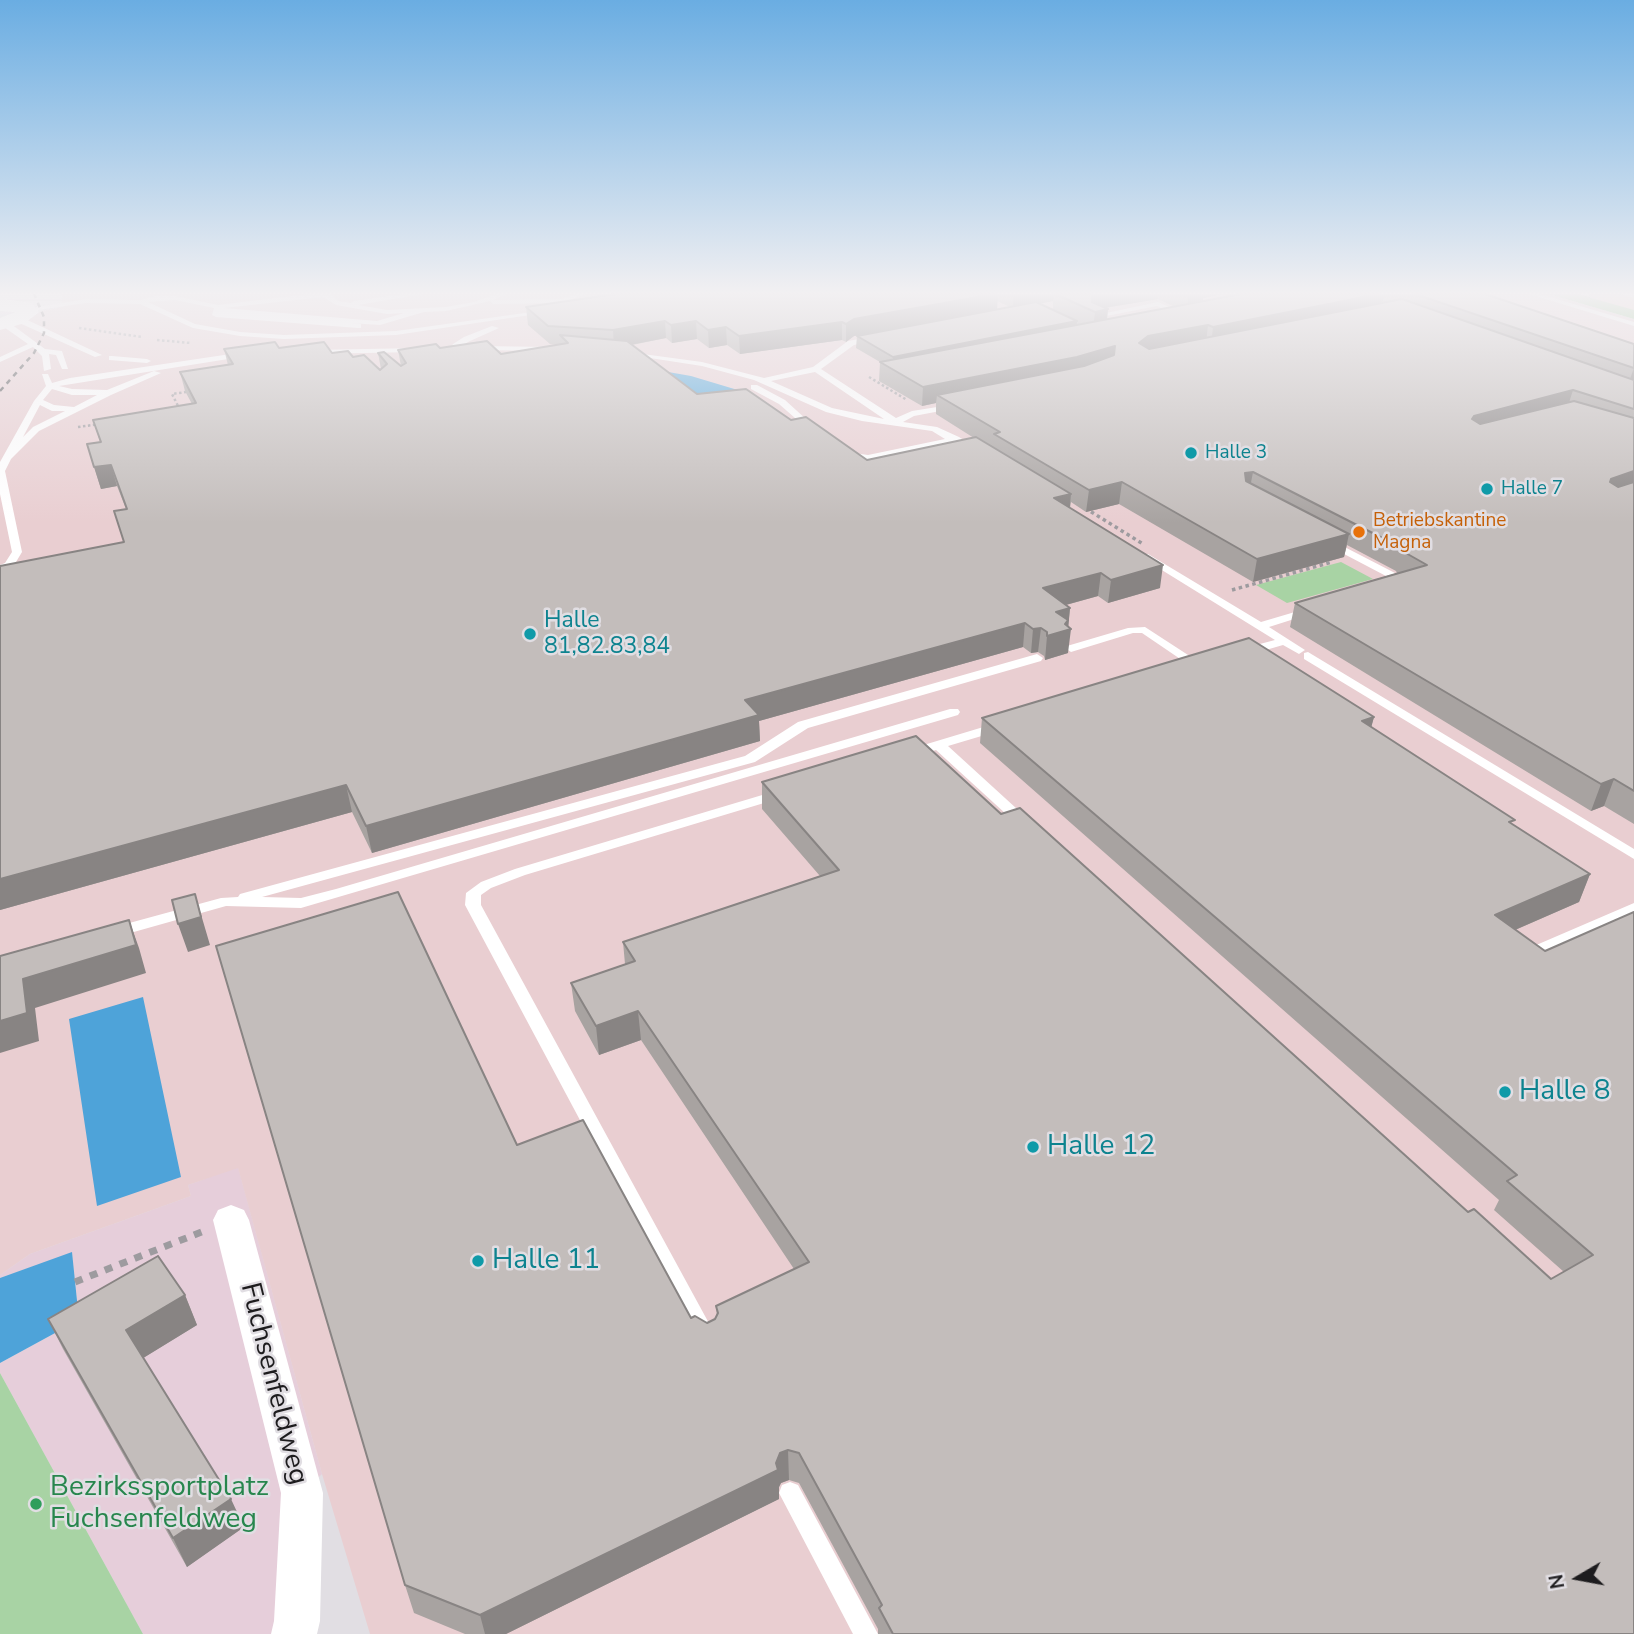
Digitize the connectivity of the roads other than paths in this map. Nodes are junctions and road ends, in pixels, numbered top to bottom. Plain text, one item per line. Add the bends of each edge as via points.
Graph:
1 (46, 370) edge
2 (65, 370) edge
3 (141, 370) edge
4 (165, 370) edge
5 (697, 370) edge
6 (721, 370) edge
7 (810, 370) edge
8 (818, 370) edge
9 (733, 379) junction
10 (758, 382) junction
11 (50, 386) junction
12 (108, 393) junction
13 (38, 401) junction
14 (964, 404) edge
15 (75, 409) junction
16 (895, 422) junction
17 (820, 435) edge
18 (956, 439) junction
19 (840, 450) edge
20 (979, 453) edge
21 (8, 457) junction
22 (1318, 536) edge
23 (1142, 553) edge
24 (0, 569) edge
25 (1378, 591) edge
26 (1325, 607) edge
27 (1260, 626) junction
28 (1284, 641) junction
29 (1071, 648) edge
30 (1230, 656) edge
31 (1037, 658) dead end
32 (1172, 673) edge
33 (954, 712) dead end
34 (1016, 721) edge
35 (939, 745) junction
36 (899, 757) edge
37 (795, 789) edge
38 (1039, 836) edge
39 (1634, 855) edge
40 (226, 901) junction
41 (1634, 908) edge
42 (100, 937) edge
43 (1526, 956) edge
44 (231, 1220) road end
45 (708, 1341) edge
46 (790, 1493) dead end
47 (294, 1634) edge
48 (866, 1634) edge

1 - 11 lane
2 - 11 lane
3 - 11 lane
4 - 12 lane
5 - 9 lane
6 - 10 lane
7 - 10 lane
8 - 16 lane
9 - 10 lane
9 - 17 lane via 782,401
10 - 16 lane via 845,415
11 - 12 lane
11 - 13 lane
12 - 15 lane
13 - 15 lane via 52,408
13 - 21 lane
14 - 16 lane
15 - 21 lane via 36,429
16 - 18 lane via 934,429
18 - 19 lane via 868,458 850,457
18 - 20 lane
21 - 24 lane via 0,471 17,552 9,565
22 - 25 lane via 1391,575 1391,587
23 - 27 lane
26 - 27 lane
27 - 28 lane
28 - 30 lane
28 - 39 lane
29 - 32 lane via 1145,629 1204,664
31 - 40 lane via 803,725 750,759
33 - 40 lane via 340,893 301,903
34 - 35 lane
35 - 36 lane
35 - 38 lane
37 - 45 lane via 520,872 474,893 473,905
40 - 42 lane
41 - 43 lane
44 - 47 street, Fuchsenfeldweg via 302,1493
46 - 48 lane

